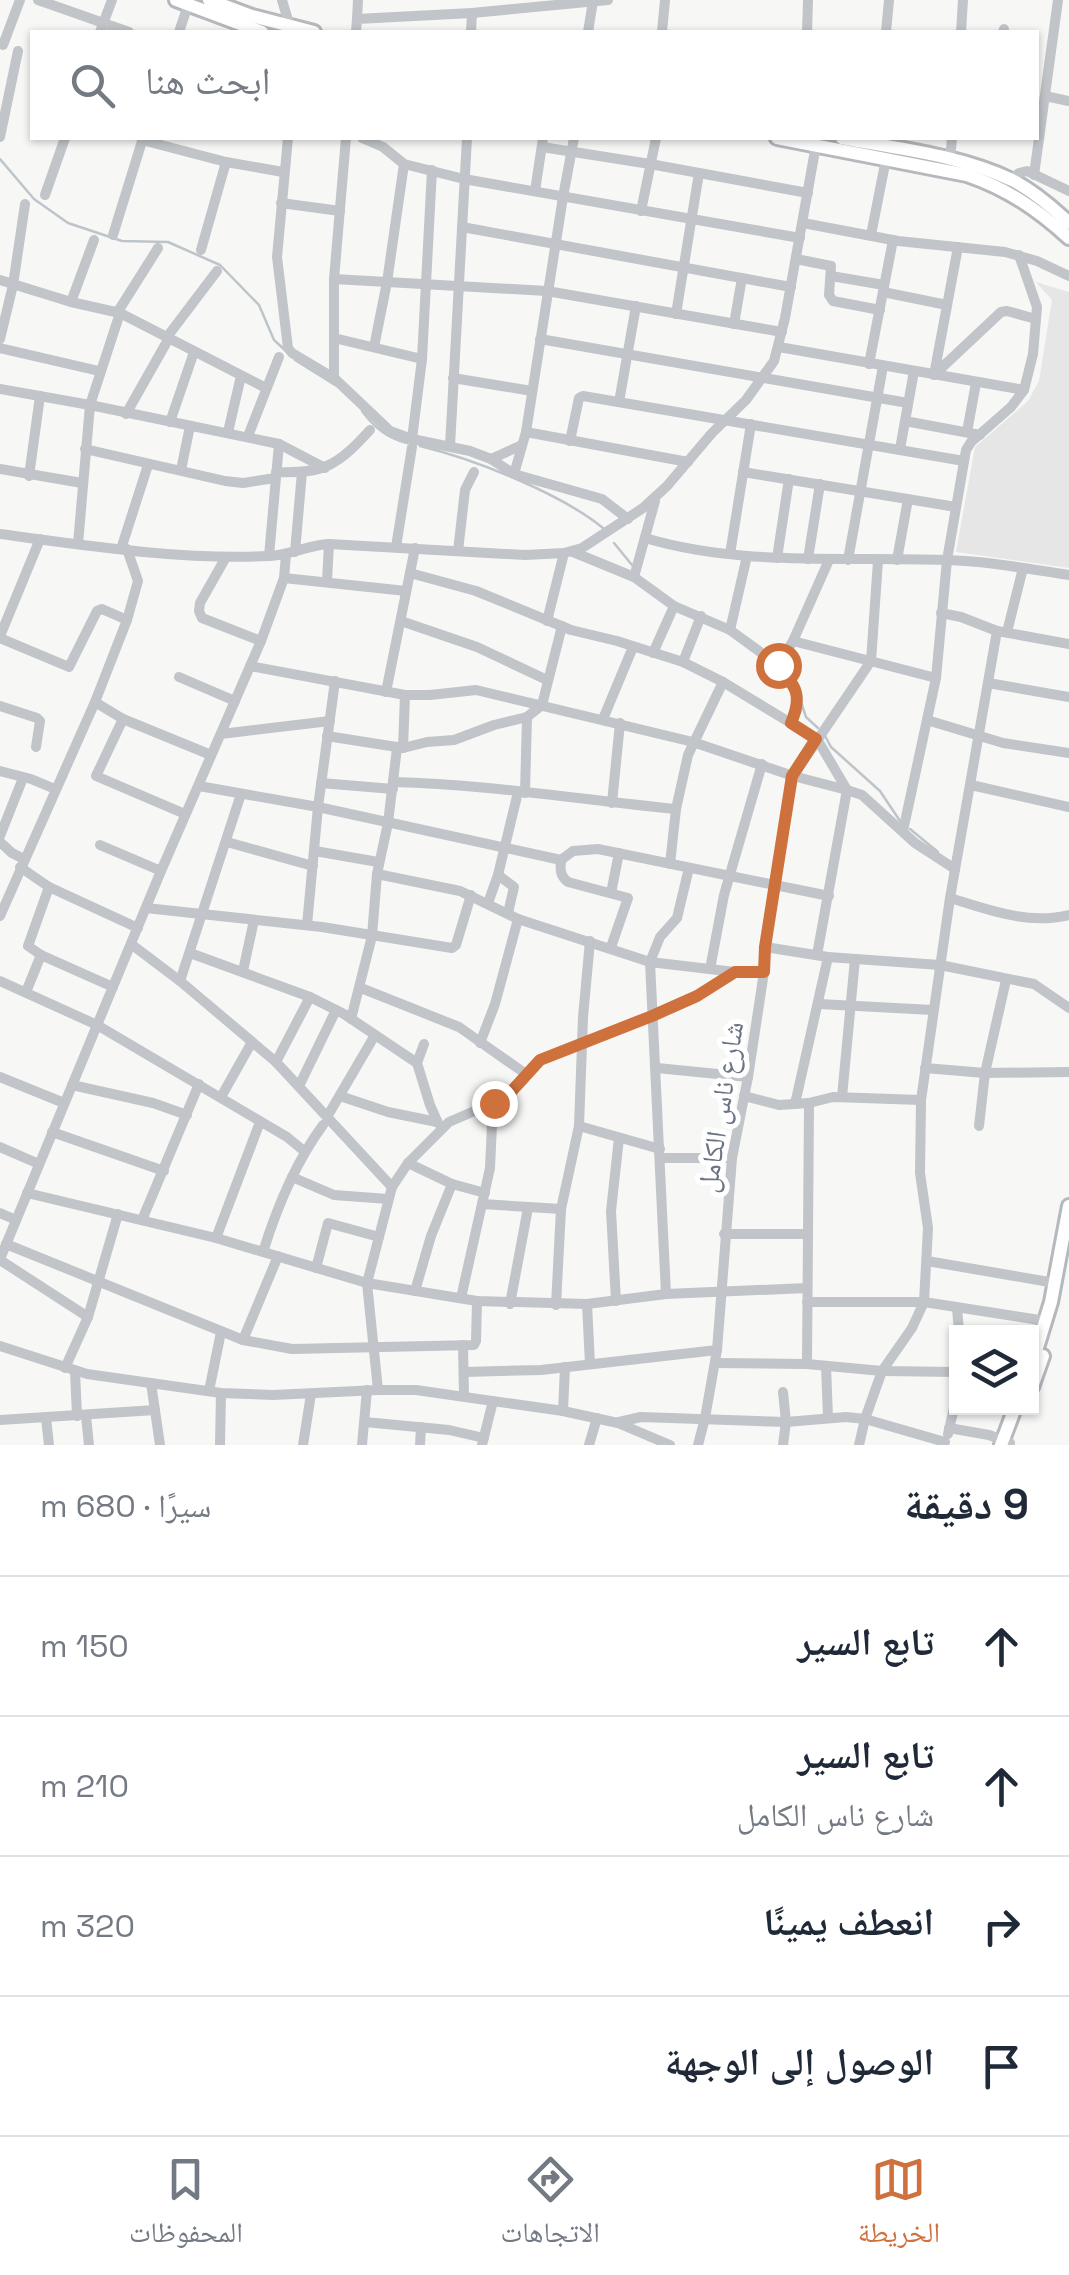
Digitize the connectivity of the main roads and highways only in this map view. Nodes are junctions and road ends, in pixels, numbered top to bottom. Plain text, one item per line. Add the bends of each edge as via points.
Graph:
1 (182, 2) edge
2 (220, 6) edge
3 (249, 22) junction
4 (259, 30) edge
5 (306, 30) edge
6 (787, 140) edge
7 (852, 140) edge
8 (1069, 223) edge
9 (1069, 238) edge
10 (1069, 1206) edge
11 (1069, 1253) edge
12 (1039, 1342) edge
13 (1039, 1366) edge
14 (1013, 1415) edge
15 (1020, 1415) edge
16 (1006, 1443) edge

1 - 2 main road
2 - 3 main road
3 - 4 main road
3 - 5 main road
6 - 9 main road via 986,182 1017,196
7 - 8 main road via 1011,180
10 - 12 main road
11 - 13 main road
14 - 16 main road
15 - 16 main road

